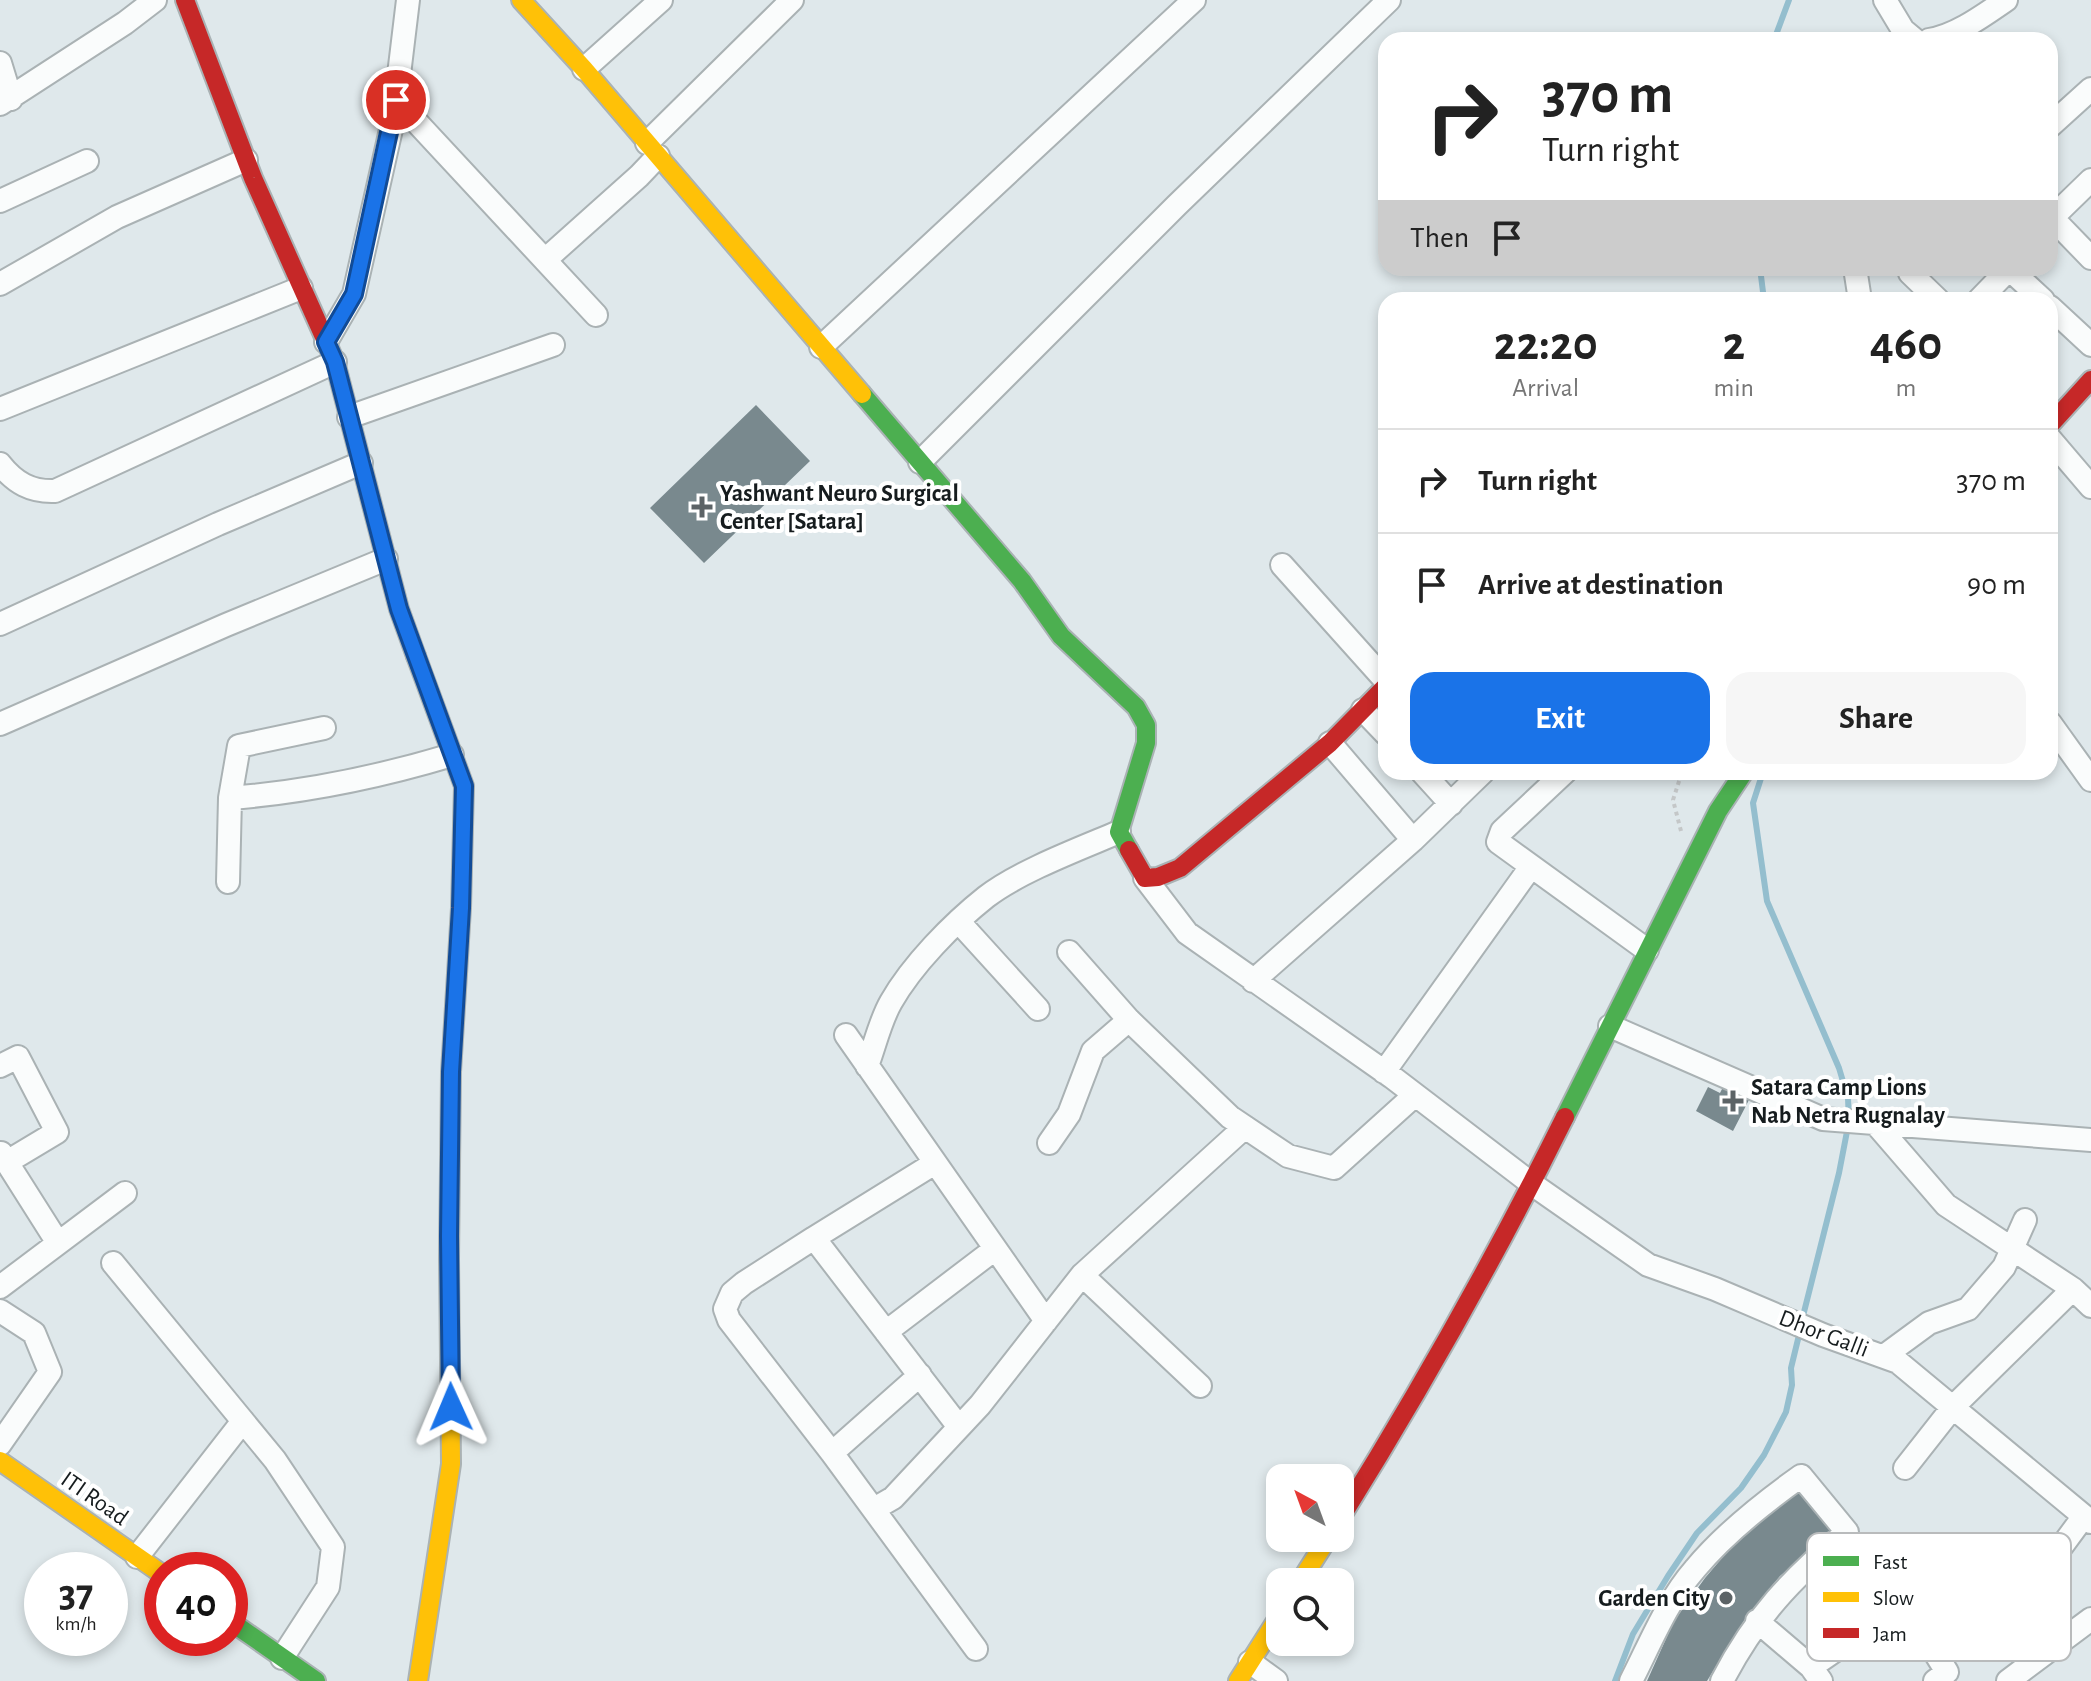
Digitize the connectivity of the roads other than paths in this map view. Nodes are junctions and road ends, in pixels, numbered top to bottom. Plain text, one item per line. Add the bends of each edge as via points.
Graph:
1 (155, 0) edge
2 (185, 0) edge
3 (408, 0) edge
4 (521, 0) edge
5 (661, 0) edge
6 (792, 0) edge
7 (1194, 0) edge
8 (1389, 0) edge
9 (1885, 0) edge
10 (2006, 0) edge
11 (1905, 32) edge
12 (1951, 32) edge
13 (0, 63) edge
14 (584, 69) junction
15 (2091, 89) edge
16 (396, 100) junction
17 (6, 102) edge
18 (2058, 119) edge
19 (652, 149) junction
20 (246, 160) junction
21 (87, 161) dead end
22 (2091, 180) edge
23 (0, 201) edge
24 (2058, 213) edge
25 (2058, 224) edge
26 (2091, 258) edge
27 (545, 260) junction
28 (1913, 276) edge
29 (2002, 276) edge
30 (2018, 276) edge
31 (0, 284) edge
32 (301, 288) junction
33 (1930, 292) edge
34 (1986, 292) edge
35 (2034, 292) edge
36 (2058, 314) edge
37 (596, 315) dead end
38 (553, 345) dead end
39 (2091, 345) edge
40 (821, 347) junction
41 (330, 352) junction
42 (2091, 380) edge
43 (0, 409) edge
44 (2058, 416) edge
45 (349, 417) junction
46 (2058, 448) edge
47 (920, 462) junction
48 (361, 463) junction
49 (0, 464) edge
50 (2091, 487) edge
51 (386, 559) junction
52 (1282, 565) dead end
53 (0, 624) edge
54 (1378, 675) edge
55 (1378, 693) edge
56 (1363, 710) junction
57 (0, 724) edge
58 (1378, 726) edge
59 (324, 728) dead end
60 (2058, 734) edge
61 (1330, 743) junction
62 (452, 755) junction
63 (1429, 780) edge
64 (1475, 780) edge
65 (1556, 780) edge
66 (1739, 780) edge
67 (2091, 780) edge
68 (230, 798) junction
69 (1451, 804) junction
70 (1119, 832) junction
71 (1413, 840) junction
72 (1530, 868) junction
73 (1145, 878) junction
74 (228, 882) dead end
75 (959, 922) junction
76 (1647, 950) junction
77 (1069, 952) dead end
78 (1253, 981) junction
79 (1038, 1009) dead end
80 (1129, 1020) junction
81 (1610, 1026) junction
82 (846, 1035) dead end
83 (0, 1066) edge
84 (867, 1066) junction
85 (1384, 1072) junction
86 (1415, 1095) junction
87 (1876, 1124) junction
88 (1245, 1127) junction
89 (2091, 1140) edge
90 (1049, 1143) dead end
91 (3, 1157) edge
92 (935, 1163) junction
93 (1532, 1184) junction
94 (125, 1193) dead end
95 (2025, 1220) dead end
96 (814, 1238) junction
97 (58, 1243) junction
98 (995, 1249) junction
99 (2013, 1249) junction
100 (113, 1263) dead end
101 (1082, 1275) junction
102 (0, 1287) edge
103 (2073, 1289) junction
104 (2091, 1306) edge
105 (0, 1311) edge
106 (1046, 1321) junction
107 (886, 1332) junction
108 (1884, 1356) junction
109 (920, 1375) junction
110 (1200, 1386) dead end
111 (1953, 1407) junction
112 (243, 1421) junction
113 (959, 1427) junction
114 (0, 1444) edge
115 (832, 1453) junction
116 (0, 1461) edge
117 (1905, 1468) dead end
118 (1354, 1497) edge
119 (874, 1509) junction
120 (2088, 1519) edge
121 (1846, 1533) edge
122 (2071, 1539) edge
123 (137, 1557) junction
124 (144, 1562) edge
125 (1807, 1567) edge
126 (2091, 1619) edge
127 (1757, 1621) junction
128 (248, 1634) edge
129 (2071, 1634) edge
130 (1266, 1637) edge
131 (976, 1649) dead end
132 (282, 1658) junction
133 (1832, 1661) edge
134 (1940, 1661) edge
135 (2035, 1661) edge
136 (1244, 1672) edge
137 (1816, 1674) edge
138 (316, 1681) edge
139 (418, 1681) edge
140 (1276, 1681) edge
141 (1631, 1681) edge
142 (1722, 1681) edge
143 (1935, 1681) edge
144 (2008, 1681) edge

1 - 17 street
2 - 20 street
3 - 16 street
4 - 14 street
5 - 14 street
6 - 19 street
7 - 40 street
8 - 47 street
9 - 11 street
10 - 12 street
13 - 17 street
14 - 19 street
15 - 18 street
16 - 27 street
16 - 41 street via 354,294
19 - 27 street via 639,176
19 - 40 street
20 - 31 street via 117,217
20 - 32 street
21 - 23 street
22 - 24 street
25 - 26 street
27 - 37 street
28 - 33 street
29 - 34 street
30 - 35 street
32 - 41 street
32 - 43 street
36 - 39 street
38 - 45 street
40 - 47 street
41 - 45 street
41 - 49 street via 55,491 25,487
42 - 44 street
45 - 48 street
46 - 50 street
47 - 70 street via 1022,581 1061,636 1136,707 1146,725 1146,743
48 - 51 street
48 - 53 street
51 - 57 street
51 - 62 street
52 - 54 street
55 - 56 street
56 - 58 street
56 - 61 street
59 - 68 street via 239,746
60 - 67 street
61 - 71 street
61 - 73 street via 1180,868
62 - 68 street via 288,794
62 - 139 street via 464,786 451,1072 451,1464
63 - 69 street
64 - 69 street
65 - 72 street via 1498,838
66 - 76 street
68 - 74 street
69 - 71 street
70 - 73 street
70 - 75 street via 1043,865 988,896
71 - 78 street
72 - 76 street
72 - 85 street
73 - 78 street, Dhor Galli via 1187,933
75 - 79 street
75 - 84 street via 908,974 889,1006
76 - 81 street
77 - 80 street
78 - 85 street, Dhor Galli
80 - 88 street
80 - 90 street via 1093,1051 1069,1114
81 - 87 street via 1823,1119
81 - 93 street
82 - 84 street
83 - 91 street via 18,1057 57,1132
84 - 92 street
85 - 86 street, Dhor Galli
86 - 88 street via 1334,1168 1288,1156
86 - 93 street, Dhor Galli
87 - 89 street
87 - 99 street via 1946,1205
88 - 101 street
91 - 97 street
92 - 96 street
92 - 98 street
93 - 108 street, Dhor Galli via 1648,1265
93 - 118 street
94 - 97 street
95 - 99 street
96 - 107 street
96 - 115 street via 744,1283 725,1309
97 - 102 street
98 - 106 street
98 - 107 street
99 - 103 street
99 - 108 street via 1968,1309 1929,1323
100 - 112 street
101 - 106 street
101 - 110 street
103 - 104 street
103 - 111 street
105 - 114 street via 34,1333 50,1372
106 - 113 street
107 - 109 street
108 - 111 street, Dhor Galli
109 - 113 street
109 - 115 street
111 - 117 street
111 - 120 street, Dhor Galli
112 - 123 street
112 - 132 street via 333,1547 328,1587
113 - 119 street via 893,1498
115 - 119 street
116 - 123 street, ITI Road
119 - 131 street
120 - 122 street
121 - 141 street via 1801,1476 1759,1506 1694,1569
123 - 124 street, ITI Road
125 - 127 street
126 - 129 street
127 - 137 street
127 - 142 street
128 - 132 street
130 - 136 street
132 - 138 street
133 - 137 street
134 - 143 street via 1947,1672
135 - 144 street
136 - 140 street

